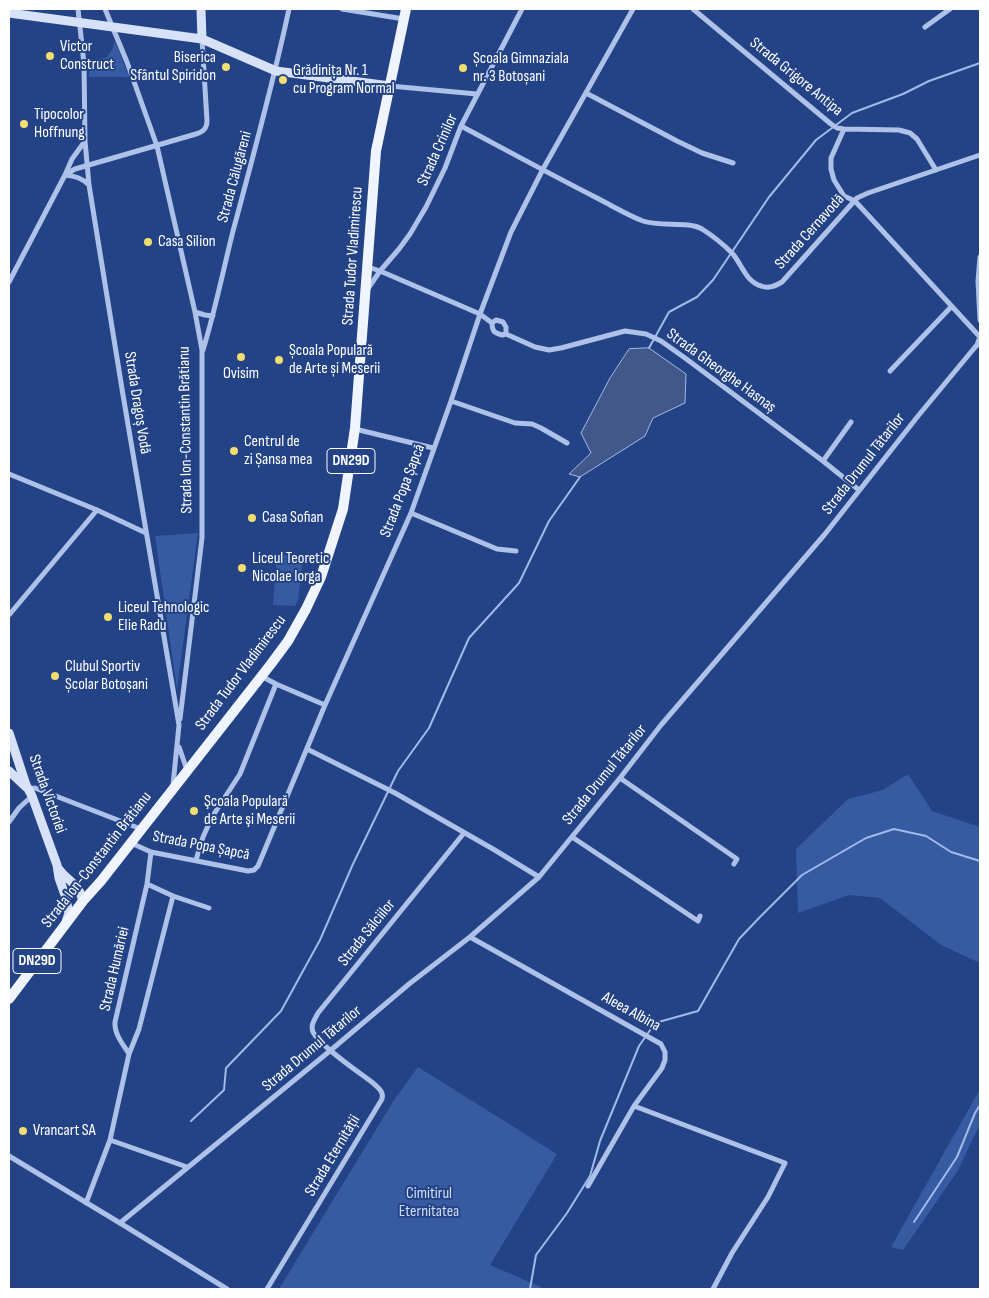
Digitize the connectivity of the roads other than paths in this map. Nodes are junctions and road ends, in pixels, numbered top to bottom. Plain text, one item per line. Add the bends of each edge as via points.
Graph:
1 (78, 9) edge
2 (105, 9) edge
3 (201, 9) edge
4 (289, 9) edge
5 (342, 9) edge
6 (522, 9) edge
7 (633, 9) edge
8 (693, 9) edge
9 (950, 9) edge
10 (9, 13) edge
11 (405, 14) edge
12 (80, 22) junction
13 (112, 26) junction
14 (925, 27) dead end
15 (202, 38) junction
16 (276, 71) junction
17 (390, 86) junction
18 (586, 93) junction
19 (477, 94) junction
20 (461, 126) junction
21 (844, 129) junction
22 (85, 141) junction
23 (156, 146) junction
24 (980, 155) edge
25 (733, 163) dead end
26 (87, 166) junction
27 (543, 169) junction
28 (936, 170) junction
29 (65, 175) junction
30 (89, 185) junction
31 (855, 201) junction
32 (980, 257) edge
33 (367, 267) junction
34 (380, 271) junction
35 (9, 282) edge
36 (366, 293) junction
37 (952, 307) junction
38 (195, 312) junction
39 (480, 314) junction
40 (213, 316) junction
41 (980, 320) edge
42 (492, 323) junction
43 (506, 334) junction
44 (980, 337) edge
45 (202, 350) junction
46 (890, 371) dead end
47 (451, 401) junction
48 (851, 422) dead end
49 (355, 428) junction
50 (567, 443) dead end
51 (433, 448) junction
52 (823, 460) junction
53 (9, 474) edge
54 (859, 490) junction
55 (97, 510) junction
56 (410, 513) junction
57 (146, 533) junction
58 (516, 551) dead end
59 (9, 615) edge
60 (261, 676) junction
61 (276, 684) junction
62 (326, 705) junction
63 (179, 724) junction
64 (9, 734) edge
65 (178, 743) junction
66 (307, 749) junction
67 (186, 770) junction
68 (9, 771) edge
69 (620, 778) junction
70 (173, 787) junction
71 (30, 792) junction
72 (9, 822) edge
73 (141, 829) junction
74 (464, 833) junction
75 (572, 837) junction
76 (131, 843) junction
77 (151, 852) junction
78 (196, 860) junction
79 (734, 864) dead end
80 (57, 866) junction
81 (539, 877) junction
82 (101, 881) junction
83 (74, 884) junction
84 (147, 884) junction
85 (64, 889) junction
86 (173, 896) junction
87 (83, 901) junction
88 (209, 908) dead end
89 (700, 916) dead end
90 (66, 924) junction
91 (470, 937) junction
92 (9, 999) edge
93 (331, 1050) junction
94 (129, 1054) junction
95 (634, 1106) junction
96 (110, 1140) junction
97 (9, 1156) edge
98 (187, 1167) junction
99 (588, 1186) dead end
100 (86, 1203) junction
101 (120, 1223) junction
102 (227, 1289) edge
103 (267, 1289) edge
104 (713, 1289) edge

1 - 12 street, Strada Dragoș Vodă
2 - 13 street, Strada Ion-Constantin Brătianu
3 - 15 main road
4 - 16 street, Strada Călugăreni
5 - 11 street
6 - 19 street, Strada Crinilor
7 - 18 street, Strada Popa Șapcă
8 - 21 street, Strada Grigore Antipa via 831,124
9 - 14 street
10 - 12 main road
11 - 17 main road, Strada Tudor Vladimirescu / DN29D
12 - 13 main road
12 - 22 street, Strada Dragoș Vodă
13 - 15 main road
13 - 23 street, Strada Ion-Constantin Brătianu
15 - 16 main road
15 - 23 street via 207,127 202,132
16 - 17 main road
16 - 40 street, Strada Călugăreni
17 - 19 street
17 - 33 main road, Strada Tudor Vladimirescu / DN29D via 376,151
18 - 25 street via 702,153
18 - 27 street, Strada Popa Șapcă
19 - 20 street, Strada Crinilor
20 - 27 street, Strada Cernavodă
20 - 34 street, Strada Crinilor via 426,208
21 - 28 street, Strada Grigore Antipa via 910,133
21 - 31 street via 831,158 831,168 844,196
22 - 26 street, Strada Dragoș Vodă
22 - 29 street
23 - 26 street
23 - 38 street, Strada Ion-Constantin Brătianu
24 - 28 street, Strada Cernavodă
26 - 29 street
26 - 30 street, Strada Dragoș Vodă
27 - 31 street, Strada Cernavodă via 642,220 700,228 732,253 748,278 767,288 782,282
27 - 39 street, Strada Popa Șapcă via 511,232
28 - 31 street, Strada Cernavodă via 868,193
29 - 30 street via 76,176
29 - 35 street
30 - 57 street, Strada Dragoș Vodă
31 - 37 street
32 - 41 street
33 - 34 street, Strada Gheorghe Hasnaș
33 - 36 main road, Strada Tudor Vladimirescu / DN29D
34 - 36 street, Strada Crinilor
34 - 39 street, Strada Gheorghe Hasnaș
36 - 49 main road, Strada Tudor Vladimirescu / DN29D
37 - 44 street
37 - 46 street
38 - 40 street
38 - 45 street, Strada Ion-Constantin Brătianu
39 - 42 street, Strada Gheorghe Hasnaș
39 - 47 street, Strada Popa Șapcă
40 - 45 street, Strada Călugăreni
42 - 43 street via 493,332 502,336
42 - 43 street, Strada Gheorghe Hasnaș via 496,320 503,322
43 - 52 street, Strada Gheorghe Hasnaș via 549,350 625,331 646,334
44 - 54 street, Strada Drumul Tătarilor via 966,359
45 - 63 street, Strada Ion-Constantin Brătianu via 202,538
47 - 50 street via 515,423 532,424
47 - 51 street, Strada Popa Șapcă
48 - 52 street
49 - 51 street
49 - 60 main road, Strada Tudor Vladimirescu / DN29D via 343,509 321,577 288,641
51 - 56 street, Strada Popa Șapcă
52 - 54 street, Strada Gheorghe Hasnaș
53 - 55 street
54 - 69 street, Strada Drumul Tătarilor
55 - 57 street
55 - 59 street
56 - 58 street via 497,549
56 - 62 street, Strada Popa Șapcă
57 - 63 street, Strada Dragoș Vodă
60 - 61 street
60 - 67 main road, Strada Tudor Vladimirescu / DN29D
61 - 62 street
61 - 78 street via 240,774 212,817
62 - 66 street, Strada Popa Șapcă
63 - 65 street, Strada Dragoș Vodă
64 - 71 main road, Strada Victoriei
65 - 67 street
65 - 70 street, Strada Dragoș Vodă
66 - 74 street via 395,793
66 - 78 street, Strada Popa Șapcă via 258,866 248,871
67 - 70 main road, Strada Tudor Vladimirescu / DN29D
68 - 71 main road
69 - 75 street, Strada Drumul Tătarilor
69 - 79 street via 737,859
70 - 73 main road, Strada Ion-Constantin Brătianu / DN29D
71 - 72 street
71 - 73 street via 35,788
71 - 80 main road, Strada Victoriei
73 - 76 main road, Strada Ion-Constantin Brătianu / DN29D
74 - 81 street
74 - 93 street, Strada Sălciilor via 318,1013 313,1031
75 - 81 street, Strada Drumul Tătarilor
75 - 89 street via 698,921
76 - 77 street, Strada Popa Șapcă
76 - 82 main road, Strada Ion-Constantin Brătianu / DN29D
77 - 78 street, Strada Popa Șapcă
77 - 84 street, Strada Humăriei
80 - 83 main road, Strada Victoriei
80 - 85 main road, Strada Victoriei
81 - 91 street, Strada Drumul Tătarilor
82 - 83 main road via 89,887
82 - 87 main road, Strada Ion-Constantin Brătianu / DN29D
83 - 87 main road, Strada Victoriei
84 - 86 street
84 - 94 street, Strada Humăriei via 115,1022 117,1033
85 - 87 main road
85 - 90 main road, Strada Victoriei via 69,912
86 - 88 street
86 - 94 street via 139,1029
87 - 90 main road, Strada Ion-Constantin Brătianu / DN29D
90 - 92 main road, Strada Ion-Constantin Brătianu / DN29D
91 - 93 street, Strada Drumul Tătarilor
91 - 95 street, Aleea Albina via 662,1044 665,1052 662,1068
93 - 98 street, Strada Drumul Tătarilor
93 - 103 street, Strada Eternității via 373,1083 383,1095
94 - 96 street
95 - 99 street, Aleea Albina
95 - 104 street via 785,1163
96 - 98 street
96 - 100 street
97 - 100 street
98 - 101 street, Strada Drumul Tătarilor
100 - 101 street
101 - 102 street

